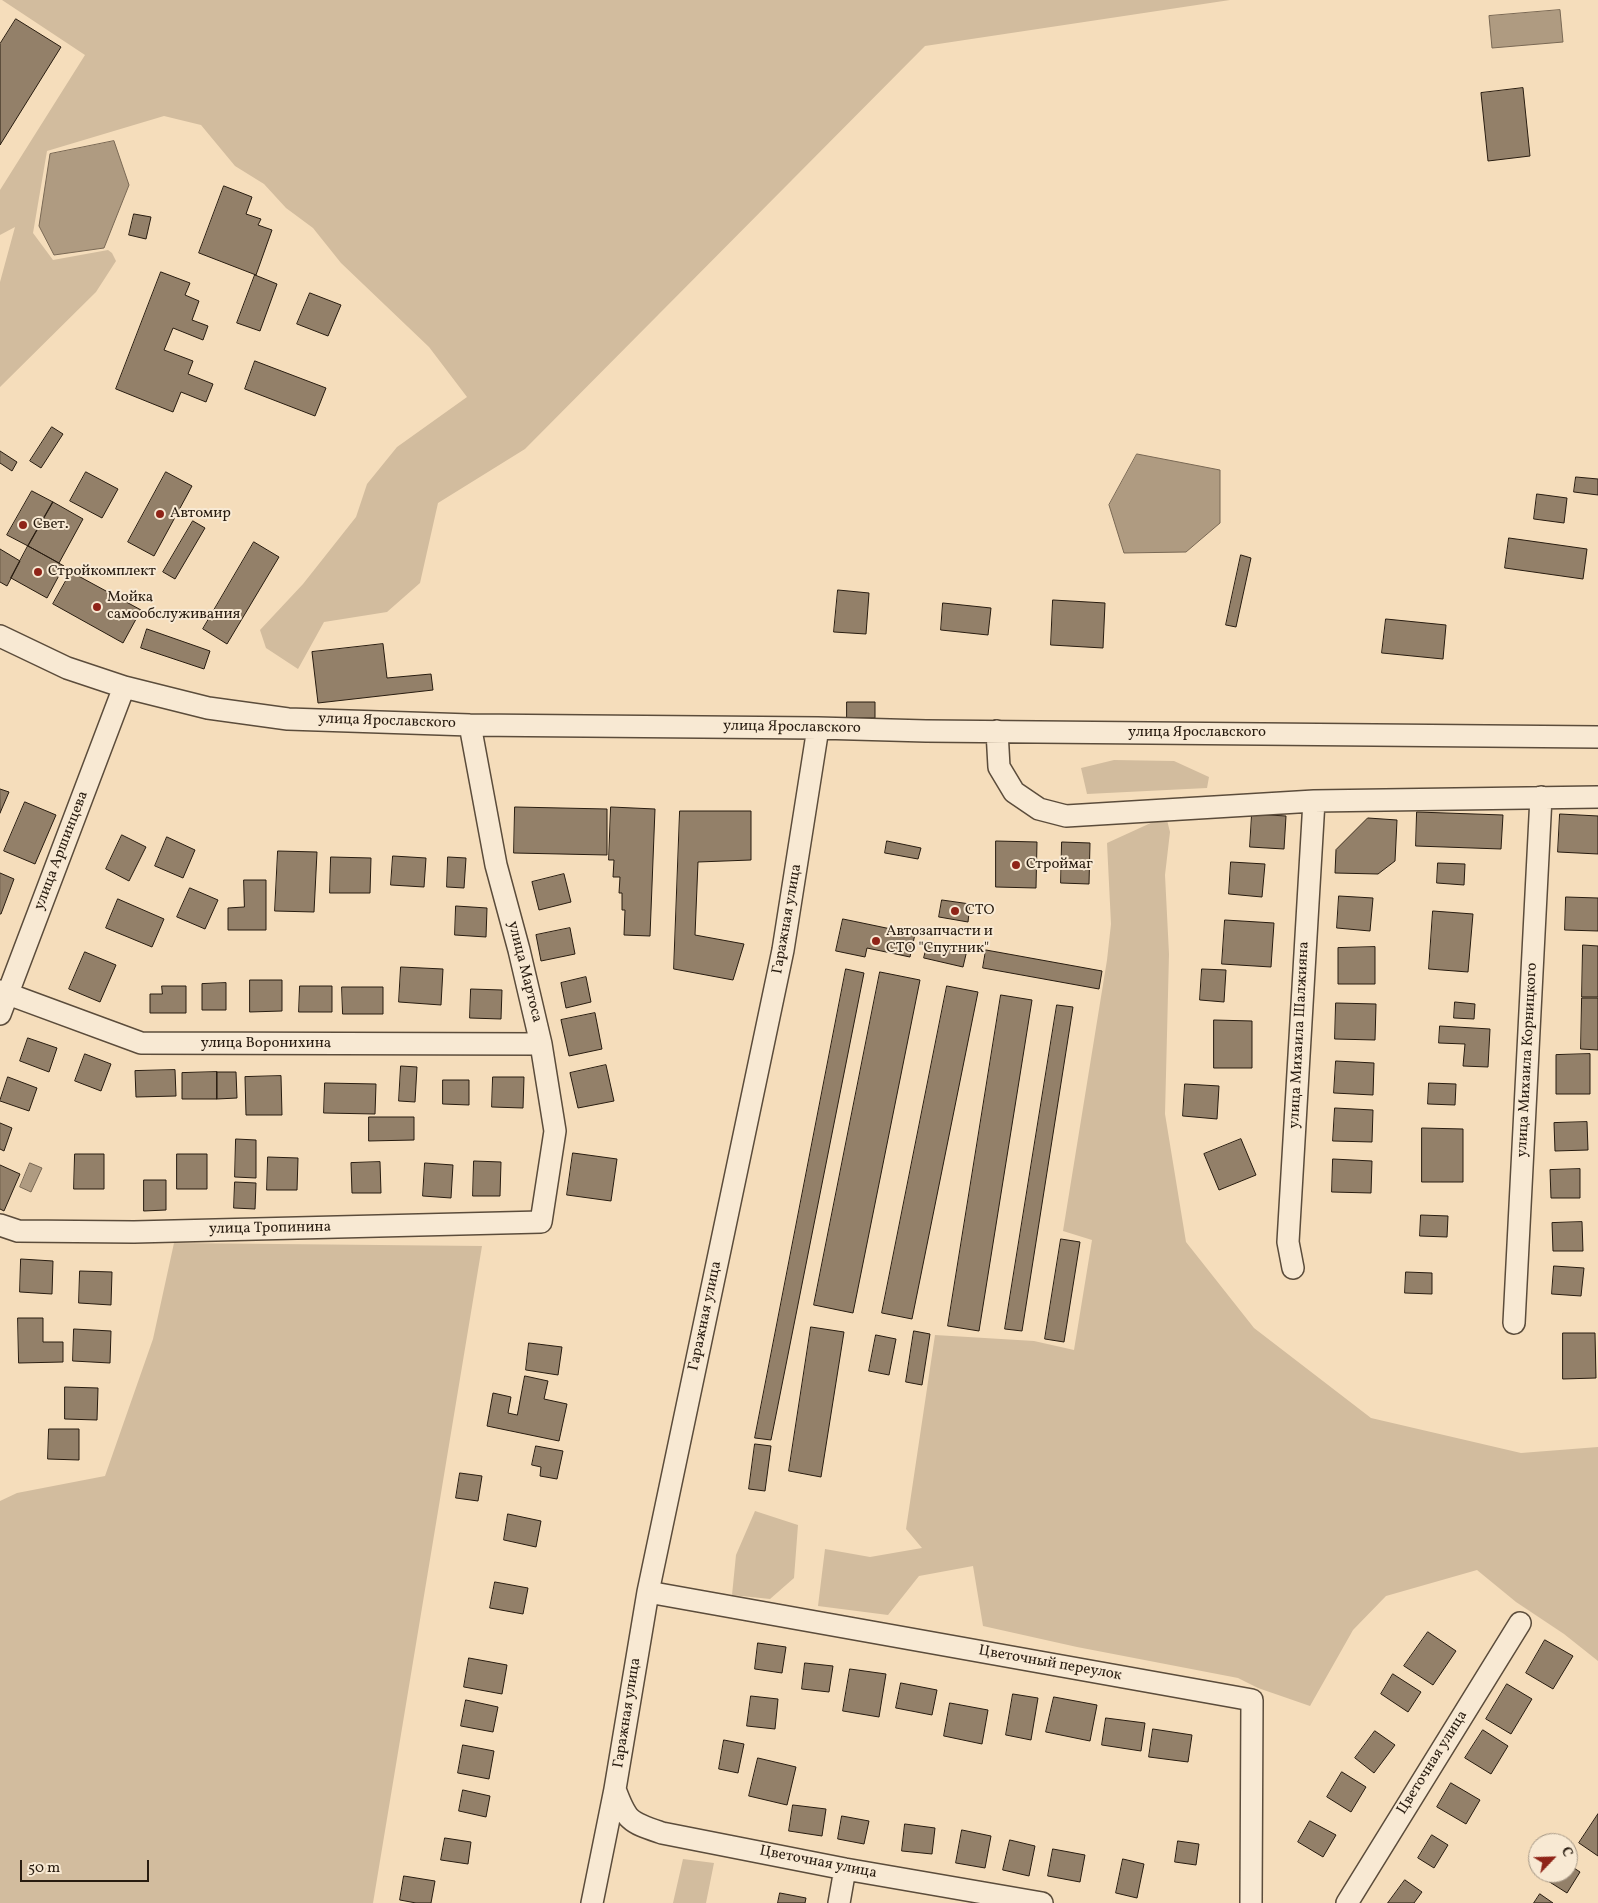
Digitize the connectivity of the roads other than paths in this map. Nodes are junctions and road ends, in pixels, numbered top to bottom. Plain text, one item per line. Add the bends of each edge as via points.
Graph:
1 (0, 636) edge
2 (124, 687) junction
3 (470, 725) junction
4 (818, 728) junction
5 (997, 731) junction
6 (1598, 737) edge
7 (1541, 797) junction
8 (1598, 797) edge
9 (1314, 801) junction
10 (4, 993) edge
11 (0, 1014) edge
12 (541, 1044) junction
13 (541, 1222) joint
14 (0, 1225) edge
15 (1293, 1268) dead end
16 (1514, 1323) dead end
17 (648, 1592) junction
18 (1520, 1623) dead end
19 (616, 1788) junction
20 (845, 1869) junction
21 (592, 1903) edge
22 (839, 1903) edge
23 (1042, 1903) edge
24 (1251, 1903) edge
25 (1347, 1903) edge

1 - 2 street, улица Ярославского via 67,668
2 - 3 street, улица Ярославского via 208,708 288,719
2 - 10 street, улица Аршинцева
3 - 4 street, улица Ярославского
3 - 12 street, улица Мартоса via 496,865
4 - 5 street, улица Ярославского
4 - 17 street, Гаражная улица via 783,950
5 - 6 street, улица Ярославского
5 - 9 street via 998,768 1014,792 1039,809 1066,816
7 - 8 street
7 - 9 street
7 - 16 street, улица Михаила Корницкого
9 - 15 street, улица Михаила Шалжияна via 1288,1242
10 - 11 street, улица Аршинцева
10 - 12 street, улица Воронихина via 141,1044
12 - 13 street, улица Мартоса via 555,1131
13 - 14 street, улица Тропинина via 134,1232 18,1231
17 - 19 street, Гаражная улица
17 - 24 street, Цветочный переулок via 1252,1700
18 - 25 street, Цветочная улица
19 - 20 street, Цветочная улица via 622,1807 633,1823 662,1833
19 - 21 street, Гаражная улица
20 - 22 street
20 - 23 street, Цветочная улица

